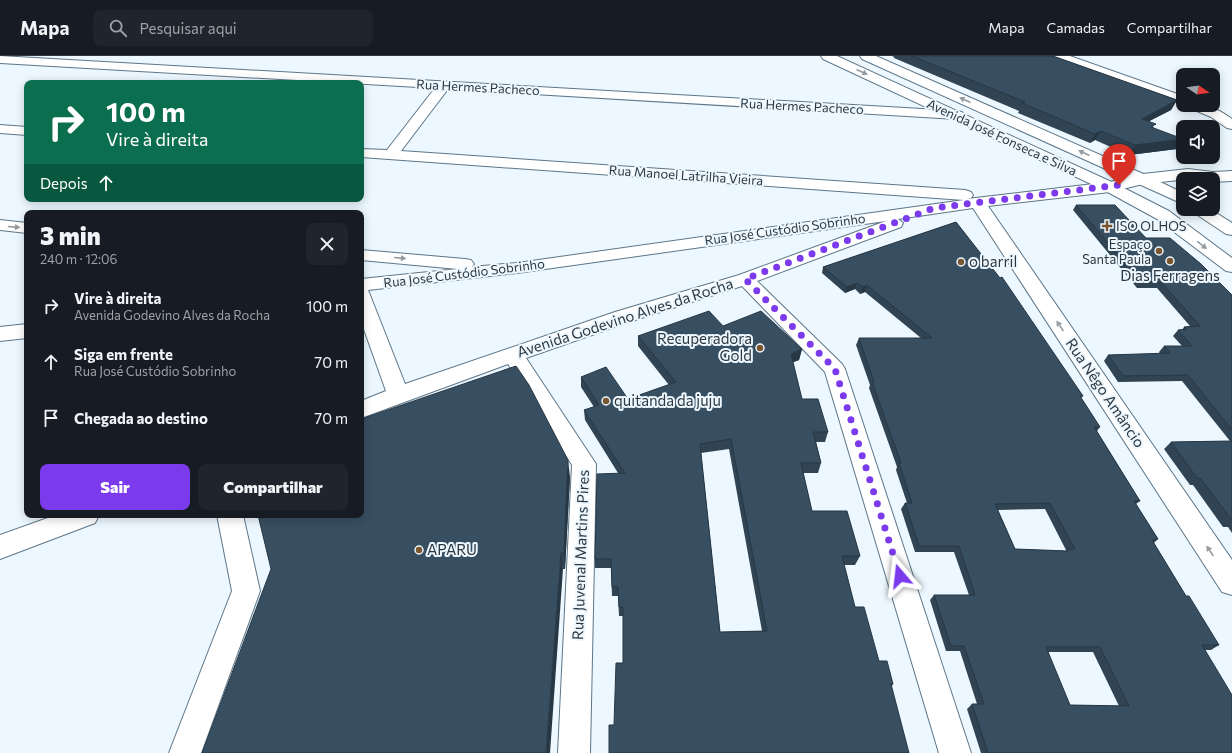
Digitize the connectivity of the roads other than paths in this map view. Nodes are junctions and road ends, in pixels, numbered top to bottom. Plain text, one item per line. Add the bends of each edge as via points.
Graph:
1 (827, 56) edge
2 (866, 56) edge
3 (1059, 56) edge
4 (0, 60) edge
5 (325, 80) edge
6 (364, 82) edge
7 (444, 85) junction
8 (1176, 98) edge
9 (1211, 112) edge
10 (957, 115) junction
11 (1232, 125) edge
12 (0, 129) edge
13 (24, 131) edge
14 (364, 153) edge
15 (391, 155) junction
16 (1232, 163) edge
17 (1232, 166) edge
18 (1193, 172) edge
19 (1176, 175) edge
20 (1232, 176) edge
21 (1220, 177) edge
22 (1143, 179) junction
23 (1110, 187) junction
24 (1176, 196) edge
25 (1010, 198) junction
26 (978, 203) junction
27 (934, 208) junction
28 (1210, 216) edge
29 (0, 225) edge
30 (24, 228) edge
31 (1232, 230) edge
32 (364, 255) edge
33 (1232, 267) edge
34 (517, 268) junction
35 (745, 279) junction
36 (364, 285) edge
37 (364, 302) edge
38 (24, 331) edge
39 (0, 334) edge
40 (513, 355) junction
41 (398, 395) junction
42 (364, 409) edge
43 (78, 518) edge
44 (231, 518) edge
45 (0, 547) edge
46 (1232, 583) edge
47 (185, 753) edge
48 (574, 753) edge
49 (955, 753) edge

1 -> 10 street, Avenida José Fonseca e Silva
22 -> 2 street, Avenida José Fonseca e Silva
3 - 8 street
4 - 5 street, Rua Hermes Pacheco
6 - 7 street, Rua Hermes Pacheco
7 - 10 street, Rua Hermes Pacheco
7 - 15 street
9 - 11 street
10 - 23 street, Avenida José Fonseca e Silva
12 - 13 street
14 - 15 street, Rua Manoel Latrilha Vieira
15 - 25 street, Rua Manoel Latrilha Vieira
16 - 17 street
16 - 18 street
19 - 22 street, Rua José Custódio Sobrinho
20 - 21 street, Rua José Custódio Sobrinho
22 - 23 street, Rua José Custódio Sobrinho
22 - 24 street, Avenida José Fonseca e Silva
23 - 25 street, Rua José Custódio Sobrinho
23 -> 33 street, Avenida José Fonseca e Silva via 1163,215
25 - 26 street, Rua José Custódio Sobrinho
26 - 27 street, Rua José Custódio Sobrinho
46 -> 26 street, Rua Nêgo Amâncio
27 - 34 street, Rua José Custódio Sobrinho
27 - 35 street, Avenida Godevino Alves da Rocha
28 - 31 street
29 -> 30 street
32 -> 34 street
34 - 36 street, Rua José Custódio Sobrinho
35 - 40 street, Avenida Godevino Alves da Rocha
35 - 49 street via 835,369
37 - 41 street
38 - 39 street
40 - 41 street, Avenida Godevino Alves da Rocha
40 - 48 street, Rua Juvenal Martins Pires via 584,464
41 - 42 street, Avenida Godevino Alves da Rocha
43 - 45 street
44 - 47 street via 246,591

